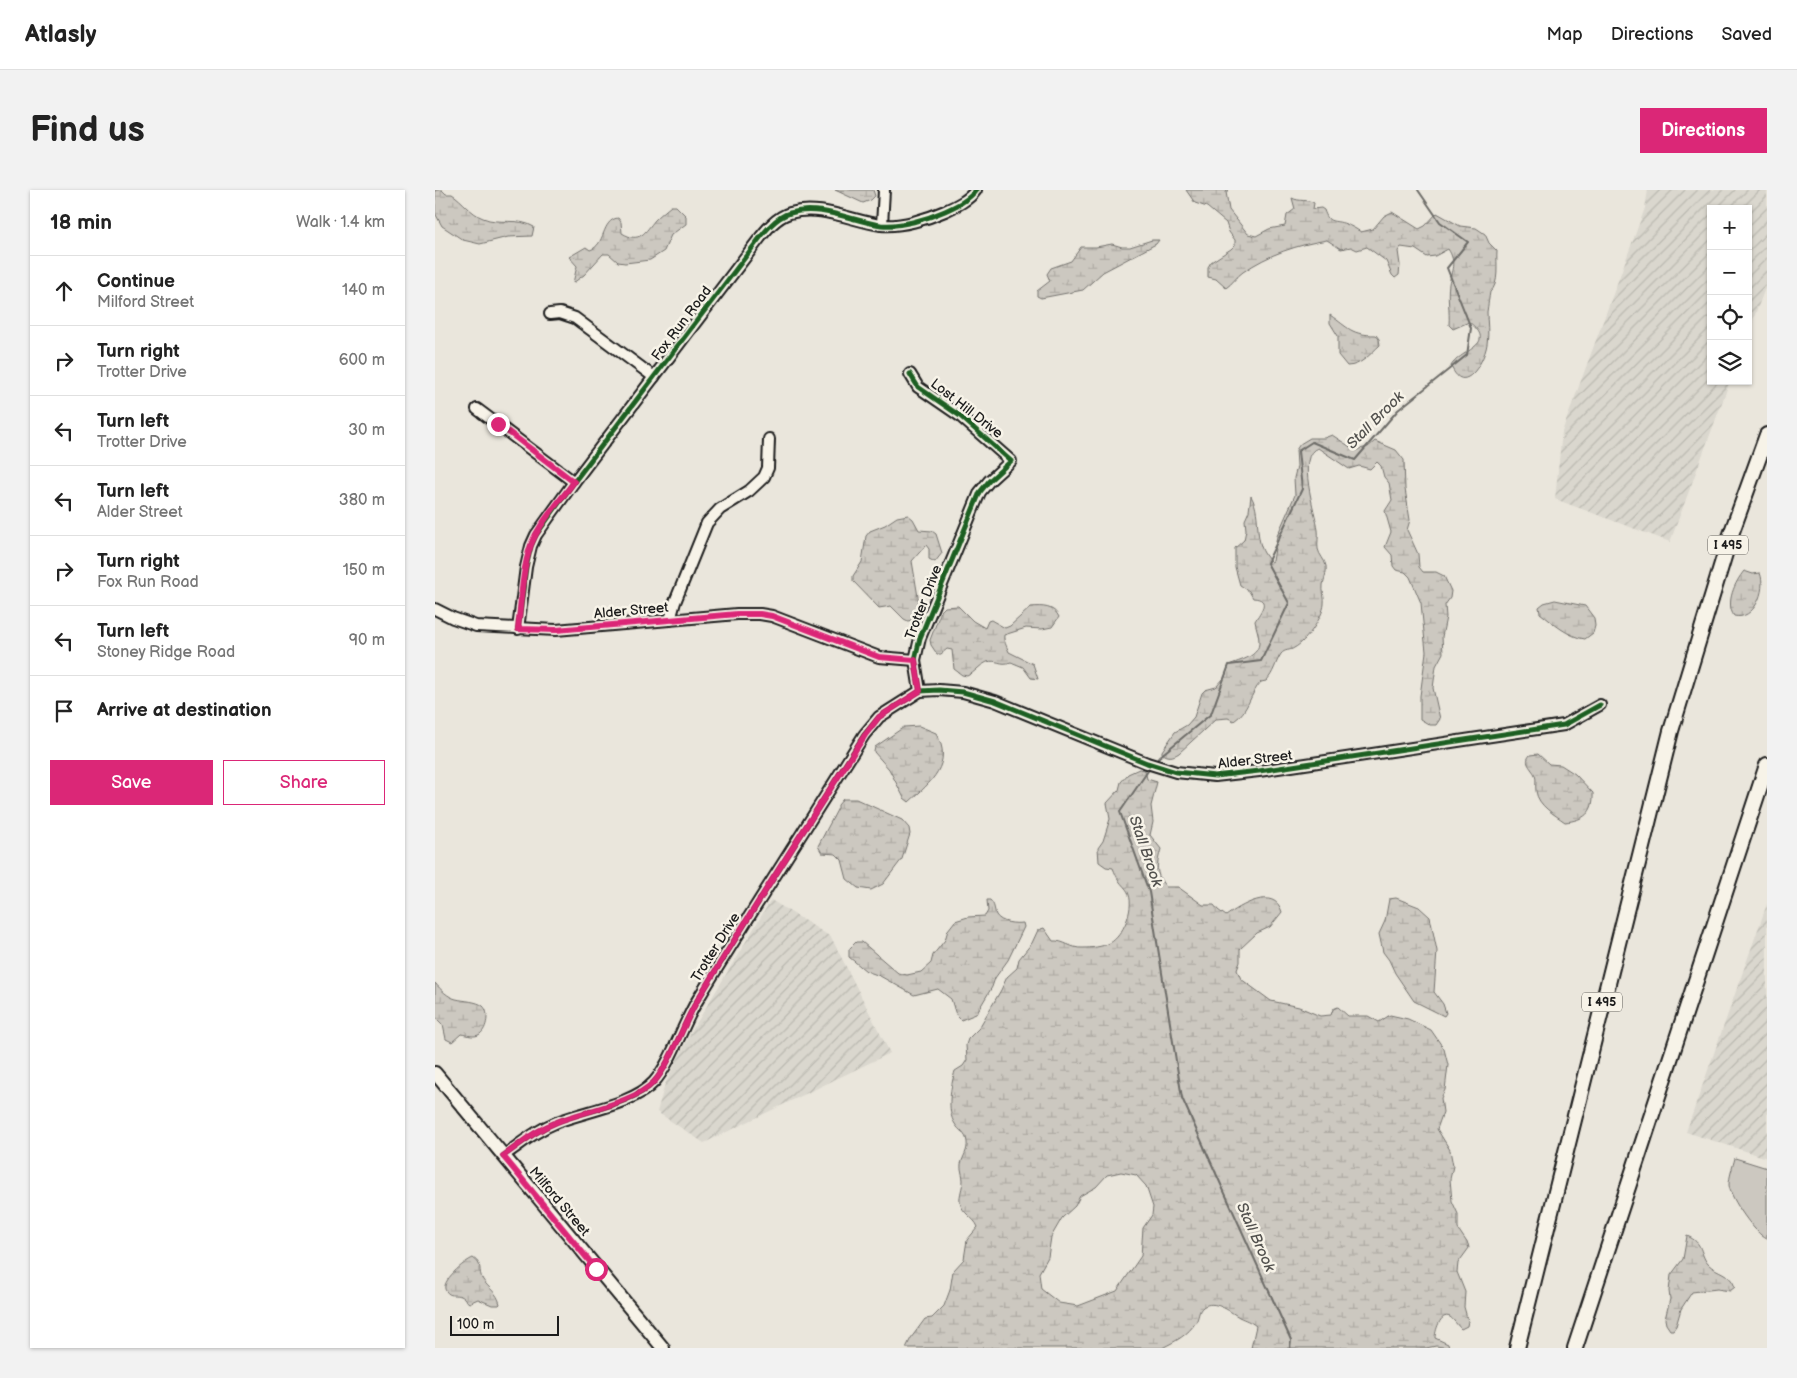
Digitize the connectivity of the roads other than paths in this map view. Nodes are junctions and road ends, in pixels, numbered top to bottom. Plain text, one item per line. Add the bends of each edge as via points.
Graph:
1 (884, 190) edge
2 (977, 190) edge
3 (882, 225) junction
4 (550, 314) dead end
5 (910, 374) dead end
6 (654, 377) junction
7 (477, 409) dead end
8 (1767, 435) edge
9 (769, 439) dead end
10 (1011, 461) joint
11 (574, 482) junction
12 (435, 609) edge
13 (670, 620) junction
14 (518, 629) junction
15 (915, 660) junction
16 (920, 691) junction
17 (1600, 704) dead end
18 (1767, 766) edge
19 (435, 1074) edge
20 (503, 1156) junction
21 (663, 1348) edge
22 (1517, 1348) edge
23 (1575, 1348) edge

1 - 3 street
2 - 3 street, Fox Run Road via 958,205 939,214
3 - 6 street, Fox Run Road via 811,211 789,213 779,218 756,243
4 - 6 street via 575,318
5 - 10 street, Lost Hill Drive via 918,387 960,416
6 - 11 street, Fox Run Road
7 - 11 street
8 - 22 highway, I 495 via 1730,537 1673,723
9 - 13 street via 768,468 764,477 720,509 707,523
10 - 15 street, Trotter Drive via 980,492 920,638
11 - 14 street, Fox Run Road via 531,546
12 - 14 street, Alder Street via 476,626
13 - 14 street, Alder Street via 556,630
13 - 15 street, Alder Street via 737,614 772,616 879,657
15 - 16 street, Trotter Drive
16 - 17 street, Alder Street via 963,692 995,701 1147,763 1176,772 1215,776 1564,725
16 - 20 street, Trotter Drive via 879,717 865,735 696,1003 655,1081 625,1099 533,1133
18 - 23 highway
19 - 20 main road, Milford Street
20 - 21 main road, Milford Street

